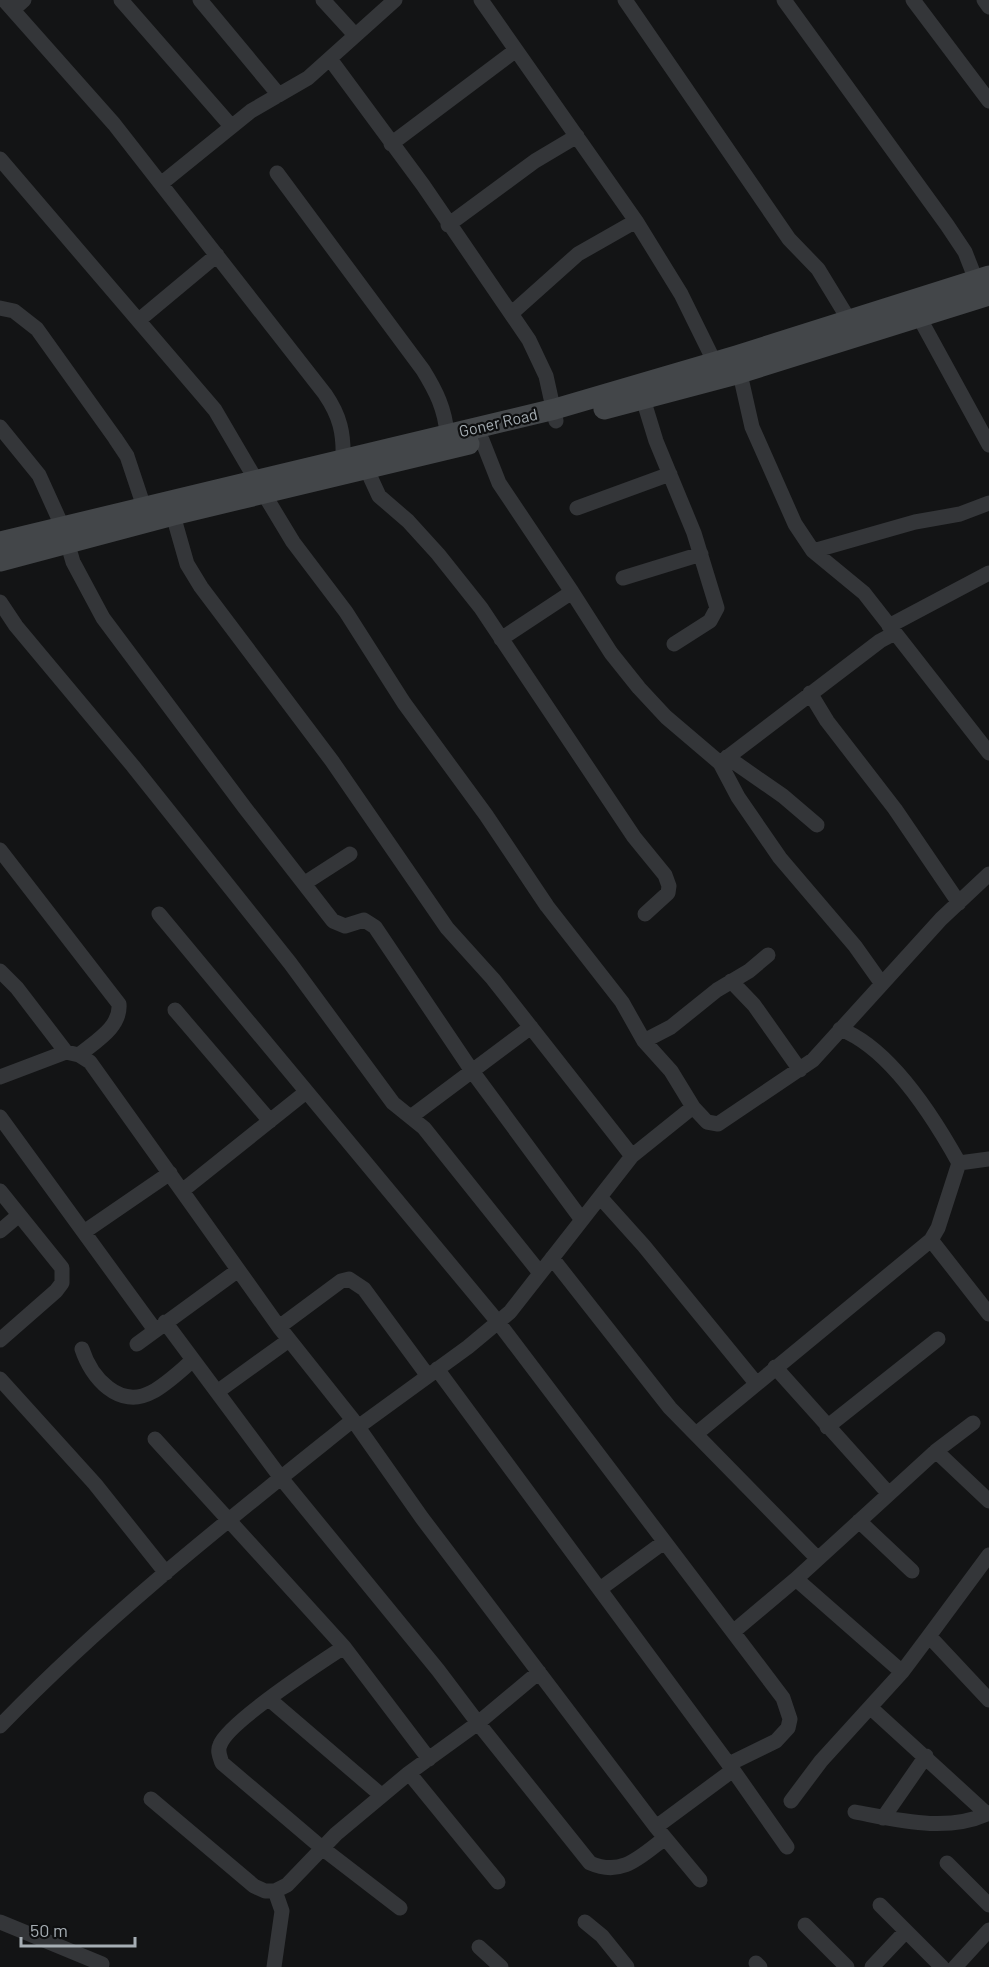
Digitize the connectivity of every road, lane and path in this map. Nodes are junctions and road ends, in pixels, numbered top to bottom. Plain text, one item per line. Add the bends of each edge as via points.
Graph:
1 (122, 0) edge
2 (200, 0) edge
3 (323, 0) edge
4 (395, 0) edge
5 (482, 0) edge
6 (626, 0) edge
7 (784, 0) edge
8 (913, 0) edge
9 (984, 0) edge
10 (13, 3) edge
11 (989, 8) edge
12 (355, 35) junction
13 (516, 50) junction
14 (330, 59) junction
15 (279, 95) junction
16 (989, 100) edge
17 (231, 126) junction
18 (577, 136) junction
19 (391, 144) junction
20 (0, 159) edge
21 (277, 173) dead end
22 (162, 183) junction
23 (636, 221) junction
24 (448, 225) junction
25 (217, 255) junction
26 (985, 284) edge
27 (0, 308) edge
28 (512, 313) junction
29 (919, 316) junction
30 (139, 320) junction
31 (854, 329) junction
32 (715, 363) junction
33 (738, 365) junction
34 (641, 391) junction
35 (555, 415) junction
36 (0, 427) edge
37 (447, 434) junction
38 (482, 440) junction
39 (989, 445) edge
40 (342, 460) junction
41 (367, 470) junction
42 (670, 474) junction
43 (260, 487) junction
44 (989, 503) edge
45 (144, 507) junction
46 (577, 508) dead end
47 (173, 515) junction
48 (64, 535) junction
49 (0, 542) edge
50 (813, 551) junction
51 (701, 554) junction
52 (0, 561) edge
53 (984, 576) edge
54 (623, 578) dead end
55 (989, 591) edge
56 (572, 592) junction
57 (0, 602) edge
58 (892, 630) junction
59 (501, 639) junction
60 (674, 644) dead end
61 (810, 693) junction
62 (989, 753) edge
63 (723, 760) junction
64 (817, 825) dead end
65 (0, 850) edge
66 (350, 854) dead end
67 (989, 874) edge
68 (305, 883) junction
69 (958, 903) junction
70 (159, 914) dead end
71 (645, 914) dead end
72 (768, 955) dead end
73 (0, 971) edge
74 (731, 981) junction
75 (882, 984) junction
76 (174, 1010) dead end
77 (531, 1028) junction
78 (840, 1029) junction
79 (644, 1041) junction
80 (73, 1054) junction
81 (800, 1070) junction
82 (472, 1071) junction
83 (0, 1077) edge
84 (306, 1092) junction
85 (693, 1107) junction
86 (412, 1116) junction
87 (0, 1117) edge
88 (270, 1121) junction
89 (632, 1156) junction
90 (989, 1159) edge
91 (959, 1163) junction
92 (170, 1173) junction
93 (0, 1191) edge
94 (182, 1191) junction
95 (600, 1197) junction
96 (19, 1215) junction
97 (582, 1220) junction
98 (0, 1231) edge
99 (84, 1232) junction
100 (931, 1240) junction
101 (552, 1258) junction
102 (237, 1270) junction
103 (540, 1273) junction
104 (989, 1314) edge
105 (498, 1322) junction
106 (160, 1326) junction
107 (279, 1326) junction
108 (938, 1339) dead end
109 (0, 1340) edge
110 (289, 1340) junction
111 (137, 1344) dead end
112 (82, 1349) dead end
113 (194, 1360) junction
114 (775, 1367) junction
115 (432, 1373) junction
116 (0, 1379) edge
117 (756, 1383) junction
118 (217, 1392) junction
119 (356, 1423) junction
120 (973, 1423) dead end
121 (827, 1427) junction
122 (696, 1434) junction
123 (155, 1439) dead end
124 (936, 1451) junction
125 (281, 1478) junction
126 (889, 1494) junction
127 (989, 1501) edge
128 (229, 1519) junction
129 (859, 1521) junction
130 (664, 1542) junction
131 (989, 1555) edge
132 (818, 1559) junction
133 (912, 1571) dead end
134 (166, 1573) junction
135 (796, 1579) junction
136 (600, 1589) junction
137 (733, 1632) junction
138 (928, 1636) junction
139 (344, 1647) junction
140 (539, 1672) junction
141 (902, 1672) junction
142 (269, 1699) junction
143 (989, 1700) edge
144 (871, 1708) junction
145 (478, 1723) junction
146 (0, 1726) edge
147 (926, 1756) junction
148 (429, 1759) junction
149 (731, 1767) junction
150 (409, 1773) junction
151 (381, 1795) junction
152 (151, 1800) dead end
153 (791, 1801) dead end
154 (855, 1812) dead end
155 (988, 1814) edge
156 (883, 1818) junction
157 (660, 1833) junction
158 (787, 1847) dead end
159 (322, 1848) junction
160 (947, 1863) dead end
161 (700, 1880) dead end
162 (498, 1882) dead end
163 (275, 1891) junction
164 (880, 1905) dead end
165 (989, 1905) edge
166 (399, 1908) dead end
167 (0, 1922) edge
168 (585, 1922) dead end
169 (805, 1925) dead end
170 (989, 1930) edge
171 (906, 1931) junction
172 (478, 1947) dead end
173 (102, 1964) dead end
174 (274, 1967) edge
175 (501, 1967) edge
176 (627, 1967) edge
177 (848, 1967) edge
178 (873, 1967) edge
179 (942, 1967) edge
180 (955, 1967) edge

1 - 17 street
2 - 15 street
3 - 12 street
4 - 12 street
5 - 13 street
6 - 31 street via 789,238 818,269
7 - 26 street via 947,225
8 - 16 street
9 - 11 street
10 - 22 street
12 - 14 street
13 - 18 street
13 - 19 street
14 - 15 street
14 - 19 street
15 - 17 street
17 - 22 street
18 - 23 street
18 - 24 street via 535,161
19 - 24 street
20 - 30 street
21 - 37 street via 423,370 437,393
22 - 25 street
23 - 28 street via 578,254
23 - 32 street via 681,294
24 - 28 street
25 - 30 street
25 - 40 street via 338,413 344,436
26 - 29 street, Goner Road
26 - 31 street, Goner Road
27 - 45 street via 26,318 76,384 127,456
28 - 35 street via 546,376
29 - 31 street, Goner Road
29 - 39 street
30 - 43 street via 215,410
31 - 33 street, Goner Road
32 - 33 street, Goner Road
32 - 34 street, Goner Road
33 - 34 street, Goner Road
33 - 50 street via 752,427 795,524
34 - 35 street, Goner Road
34 - 42 street
35 - 37 street, Goner Road
35 - 38 street, Goner Road
36 - 48 street via 39,475
37 - 40 street, Goner Road
38 - 41 street, Goner Road
38 - 56 street via 499,483
40 - 43 street, Goner Road
41 - 43 street, Goner Road
41 - 59 street via 379,496 438,554
42 - 46 street
42 - 51 street
43 - 45 street, Goner Road
43 - 47 street, Goner Road
43 - 79 street via 292,542 345,612 547,906 622,1002
44 - 50 street
45 - 48 street, Goner Road
47 - 48 street, Goner Road
47 - 77 street via 187,564 201,587 332,761 447,928
48 - 49 street, Goner Road
48 - 52 street, Goner Road
48 - 68 street via 103,618 244,808
50 - 58 street via 864,593
51 - 54 street
51 - 60 street via 717,609 710,621
53 - 55 street
53 - 58 street
56 - 59 street
56 - 63 street via 639,688 666,717
57 - 86 street via 290,963 393,1103
58 - 61 street
58 - 62 street
59 - 71 street via 634,837 664,875 668,893
61 - 63 street
61 - 69 street
63 - 64 street via 783,796
63 - 75 street via 738,797 780,858
65 - 80 street via 119,1004 120,1014 113,1026
66 - 68 street
67 - 69 street
68 - 82 street via 337,925 364,920 375,927
69 - 75 street
70 - 84 street
72 - 74 street
73 - 80 street
74 - 79 street via 670,1027
74 - 81 street via 754,1005
75 - 78 street
76 - 88 street
77 - 82 street
77 - 89 street
78 - 81 street
78 - 91 street via 874,1048 897,1073
79 - 85 street via 671,1071
80 - 83 street
80 - 92 street via 90,1062
81 - 85 street via 718,1124 707,1122
82 - 86 street
82 - 97 street
84 - 88 street
84 - 105 street
85 - 89 street
86 - 103 street
87 - 99 street
88 - 94 street
89 - 95 street
90 - 91 street
91 - 100 street
92 - 94 street
92 - 99 street
93 - 96 street
94 - 102 street
95 - 97 street
95 - 117 street
96 - 98 street
96 - 109 street via 64,1275 56,1291
97 - 101 street
99 - 106 street
100 - 104 street
100 - 114 street
101 - 103 street
101 - 122 street via 635,1366
102 - 106 street
102 - 107 street
103 - 105 street
105 - 115 street
105 - 130 street
106 - 111 street
106 - 113 street
107 - 110 street
107 - 115 street via 340,1281 349,1279 364,1289
108 - 121 street
110 - 118 street
110 - 119 street
112 - 113 street via 94,1377 108,1389 127,1396 152,1392
113 - 118 street
114 - 117 street
114 - 121 street
115 - 119 street
115 - 136 street
116 - 134 street via 95,1484
117 - 122 street
118 - 125 street
119 - 125 street
119 - 140 street via 422,1518
120 - 124 street
121 - 126 street
122 - 132 street
123 - 128 street
124 - 126 street
124 - 127 street
125 - 128 street
125 - 145 street
126 - 129 street
128 - 134 street
128 - 139 street
129 - 132 street
129 - 133 street
130 - 136 street
130 - 137 street
131 - 138 street
132 - 135 street
134 - 146 street
135 - 137 street
135 - 141 street
136 - 149 street
137 - 149 street via 783,1698 790,1719 788,1728 776,1740
138 - 141 street
138 - 143 street
139 - 142 street
139 - 148 street
140 - 145 street
140 - 157 street
141 - 144 street
142 - 151 street
142 - 159 street via 220,1742 222,1763
144 - 147 street
144 - 153 street
145 - 148 street
145 - 157 street via 590,1863 606,1870 621,1868
147 - 155 street
147 - 156 street
148 - 150 street
149 - 157 street
149 - 158 street
150 - 151 street
150 - 162 street
151 - 159 street
152 - 163 street via 254,1886
154 - 156 street
155 - 156 street via 954,1823
157 - 161 street
159 - 163 street via 287,1885
159 - 166 street
160 - 165 street
163 - 174 street via 282,1911
164 - 171 street
167 - 173 street
168 - 176 street
169 - 177 street
170 - 180 street
171 - 178 street
171 - 179 street
172 - 175 street

